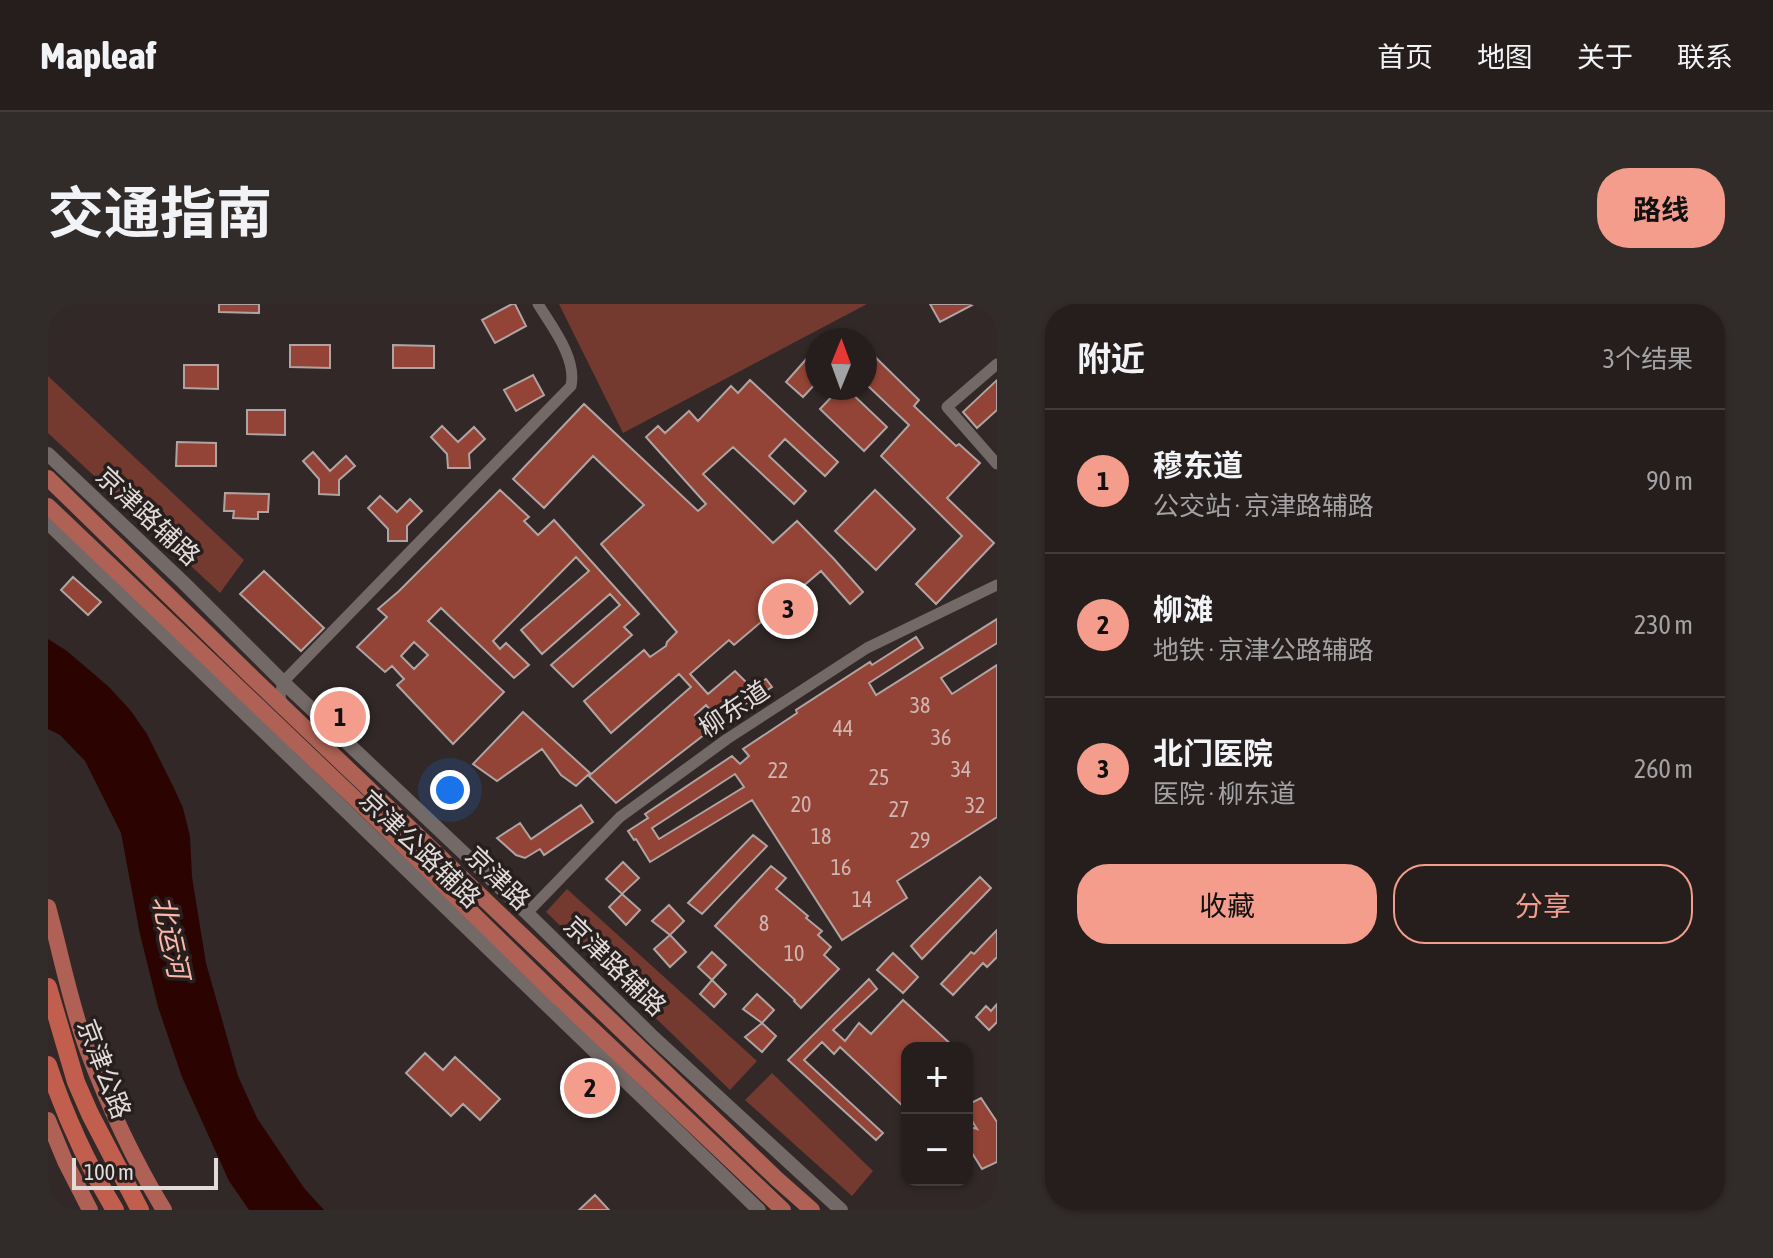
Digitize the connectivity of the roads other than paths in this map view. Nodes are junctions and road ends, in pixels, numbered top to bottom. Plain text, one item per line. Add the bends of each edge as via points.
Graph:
1 (538, 304) edge
2 (997, 364) edge
3 (48, 454) edge
4 (997, 464) edge
5 (48, 478) edge
6 (48, 506) edge
7 (48, 523) edge
8 (997, 585) edge
9 (253, 678) junction
10 (283, 682) junction
11 (282, 705) junction
12 (387, 804) junction
13 (425, 816) junction
14 (364, 818) junction
15 (48, 907) edge
16 (527, 913) junction
17 (50, 994) edge
18 (87, 1048) junction
19 (48, 1065) edge
20 (90, 1114) junction
21 (48, 1120) edge
22 (90, 1169) junction
23 (90, 1210) edge
24 (100, 1210) edge
25 (115, 1210) edge
26 (140, 1210) edge
27 (164, 1210) edge
28 (759, 1210) edge
29 (783, 1210) edge
30 (812, 1210) edge
31 (841, 1210) edge

1 - 10 street via 566,353 571,386
2 - 4 street via 947,407
3 - 10 street, 京津路辅路
5 - 9 main road, 京津路
6 - 14 main road, 京津路
7 - 14 street, 京津公路辅路
8 - 16 street, 柳东道 via 867,648 727,739 620,817
9 - 10 street
9 - 11 main road, 京津路
10 - 11 street
10 - 13 street, 京津路辅路
11 - 12 main road, 京津路
12 - 13 street
12 - 30 main road, 京津路
13 - 16 street, 京津路辅路
14 - 28 street, 京津公路辅路
14 - 29 main road, 京津路
15 - 18 main road
16 - 31 street, 京津路辅路
17 - 20 highway, 京津公路
18 - 20 main road
18 - 27 main road via 126,1141
19 - 22 highway, 京津公路
20 - 26 highway, 京津公路
21 - 23 main road
22 - 24 main road
22 - 25 highway, 京津公路

